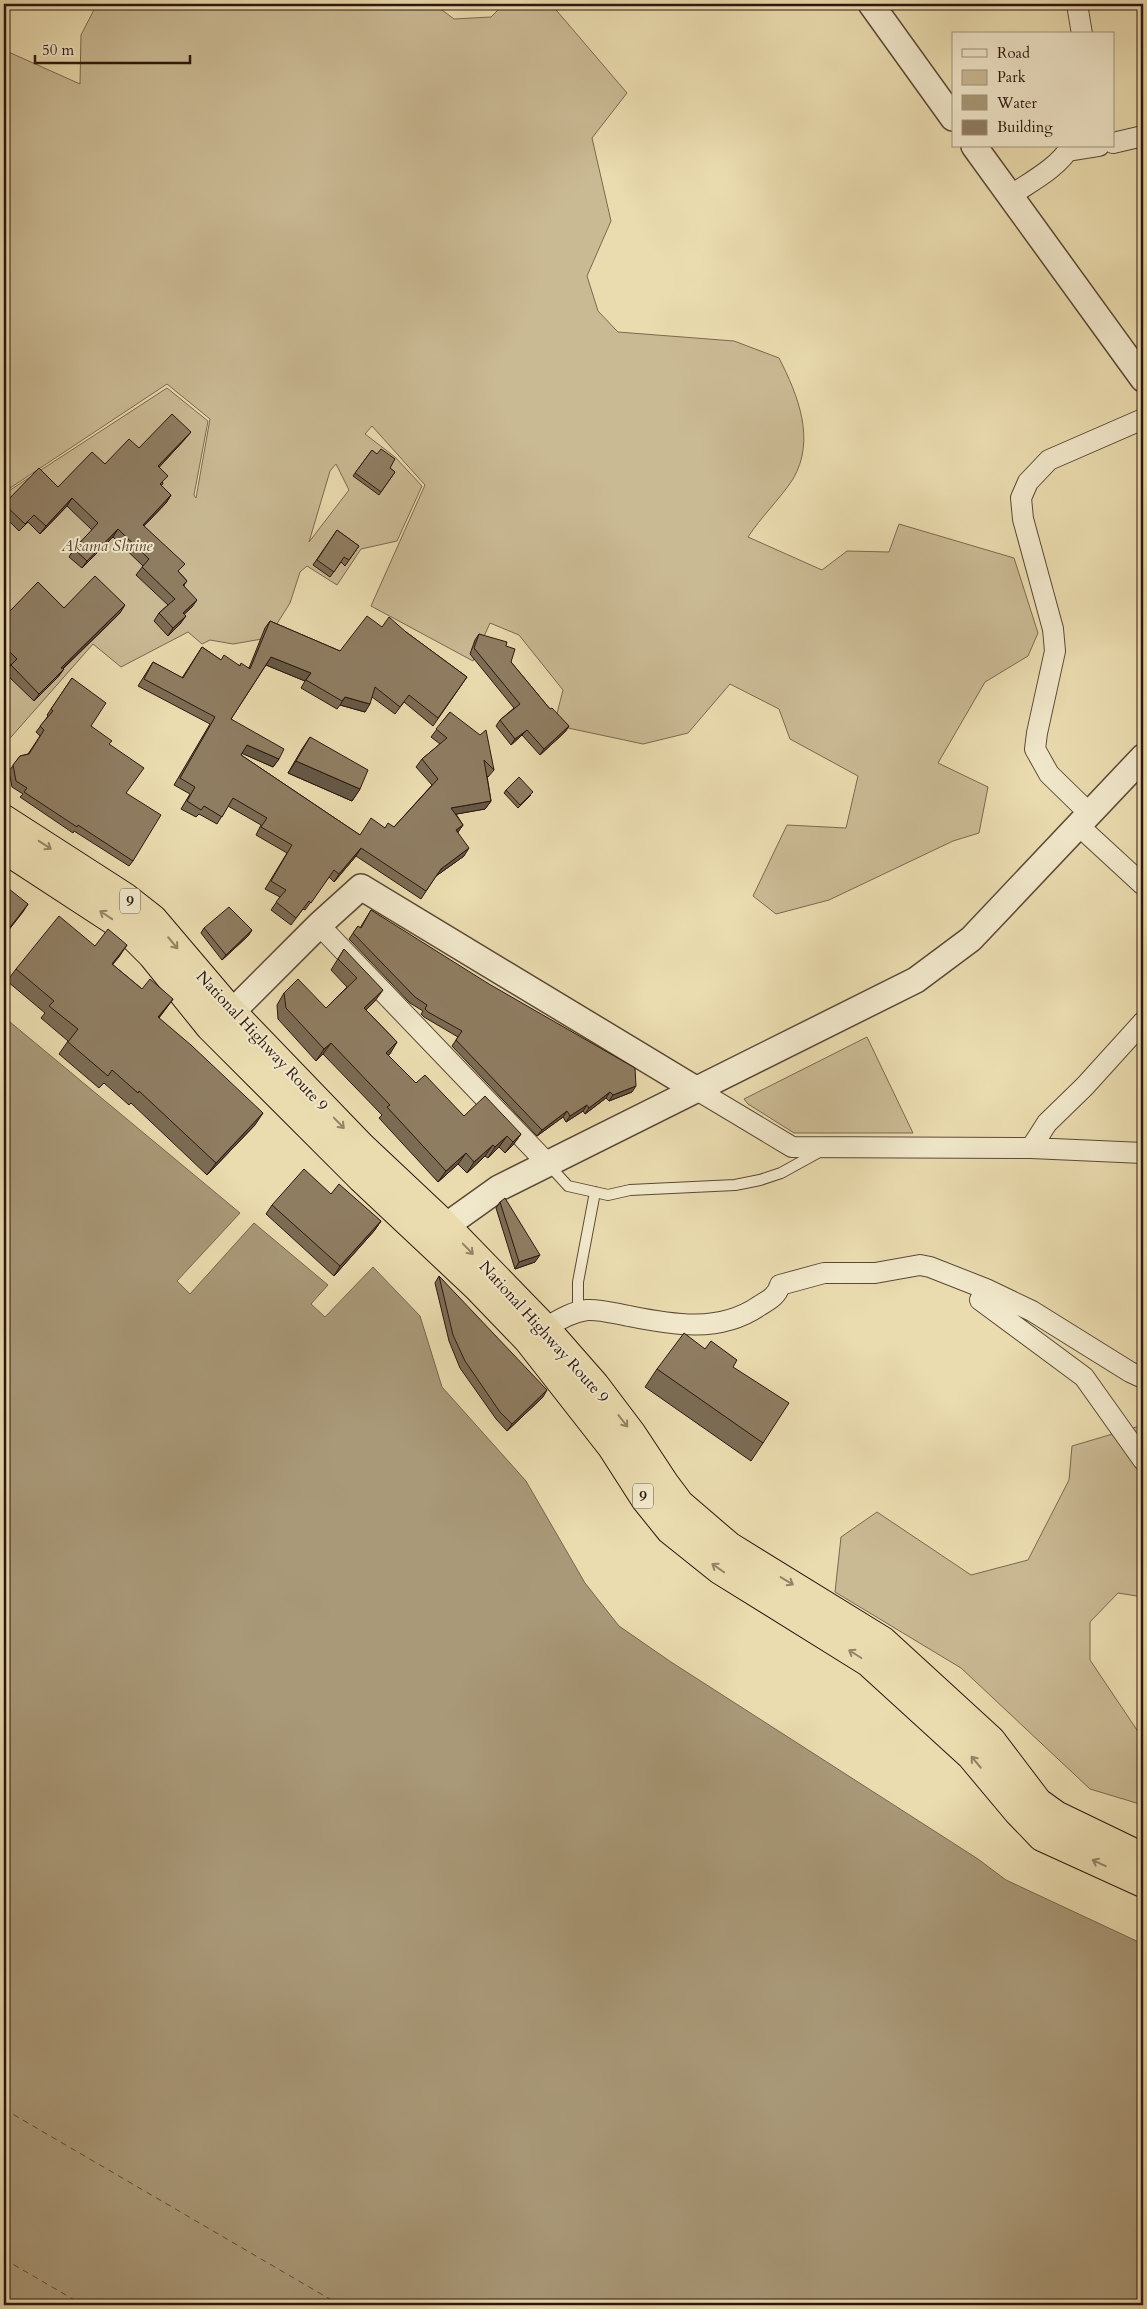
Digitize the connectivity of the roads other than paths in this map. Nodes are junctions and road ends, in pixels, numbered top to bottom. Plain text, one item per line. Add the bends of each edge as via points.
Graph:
1 (871, 4) edge
2 (1077, 4) edge
3 (1082, 32) edge
4 (952, 117) edge
5 (1143, 136) edge
6 (1114, 143) edge
7 (975, 148) edge
8 (1069, 149) edge
9 (1010, 196) junction
10 (1143, 379) edge
11 (1143, 419) edge
12 (1143, 757) edge
13 (4, 819) edge
14 (1085, 820) junction
15 (4, 849) edge
16 (1143, 886) edge
17 (319, 925) junction
18 (221, 1019) junction
19 (1143, 1022) edge
20 (697, 1090) junction
21 (829, 1147) junction
22 (1031, 1148) junction
23 (1143, 1153) edge
24 (548, 1164) junction
25 (595, 1192) junction
26 (436, 1232) junction
27 (986, 1289) junction
28 (578, 1312) junction
29 (545, 1328) junction
30 (1143, 1378) edge
31 (1143, 1460) edge
32 (1143, 1857) edge
33 (1143, 1884) edge

1 - 4 street
2 - 3 street
5 - 6 street
7 - 9 street
8 - 9 street via 1047,170
9 - 10 street
11 - 14 street via 1050,460 1028,482 1020,498 1053,629 1054,651 1035,749 1049,774
12 - 14 street
13 -> 18 highway, National Highway Route 9 / 9 via 125,897 153,919
14 - 16 street
14 - 20 street via 971,939 916,980
18 -> 15 highway, National Highway Route 9 / 9 via 125,928
17 - 18 street
17 - 20 street via 361,888
17 - 24 street
18 - 26 highway, National Highway Route 9 / 9 via 361,1146
19 - 22 street via 1047,1123
20 - 21 street via 792,1147
20 - 24 street
21 - 22 street
21 - 25 lane via 775,1176 752,1182 630,1190 612,1195
22 - 23 street
24 - 25 lane via 568,1186
24 - 26 street via 499,1188
25 - 28 lane via 578,1282
26 -> 29 highway, National Highway Route 9 / 9
33 -> 26 highway, National Highway Route 9 / 9 via 1042,1837 971,1756 868,1662 720,1570 670,1530 640,1492 611,1446 528,1340
27 - 28 street via 920,1265 875,1273 839,1271 814,1275 780,1285 778,1293 754,1310 711,1324 686,1325 596,1310
27 - 30 street via 1032,1311
27 - 31 street via 980,1300 1084,1377
28 - 29 street
29 -> 32 highway, National Highway Route 9 / 9 via 595,1385 670,1491 707,1529 729,1546 884,1641 991,1740 1038,1802 1056,1815

